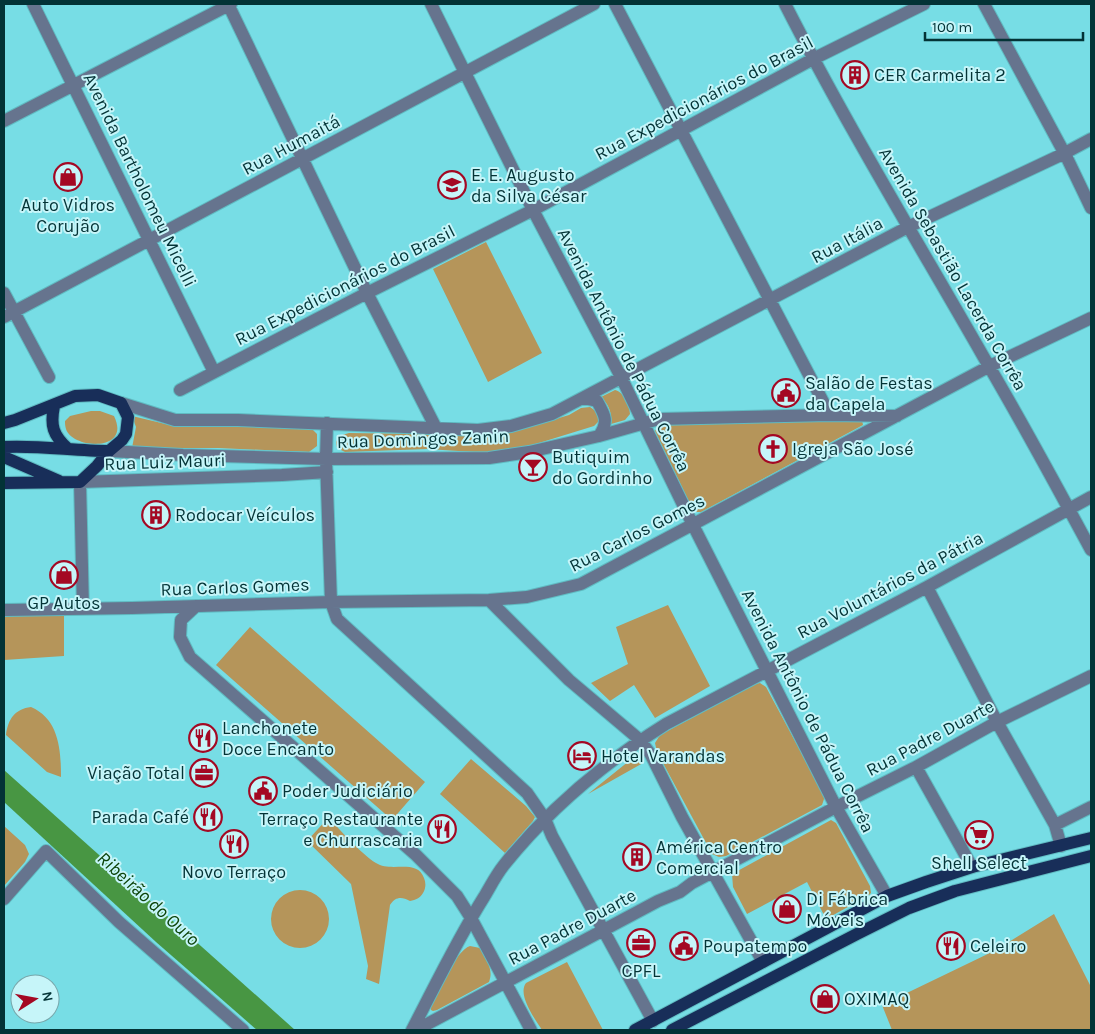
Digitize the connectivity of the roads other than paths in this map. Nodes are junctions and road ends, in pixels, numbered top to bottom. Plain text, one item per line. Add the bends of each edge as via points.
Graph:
1 (33, 4) edge
2 (229, 4) edge
3 (431, 4) edge
4 (594, 4) edge
5 (615, 4) edge
6 (785, 4) edge
7 (924, 4) edge
8 (984, 4) edge
9 (814, 59) junction
10 (466, 73) junction
11 (74, 85) junction
12 (4, 121) edge
13 (682, 130) junction
14 (1091, 139) edge
15 (1064, 154) junction
16 (303, 158) junction
17 (1091, 208) edge
18 (533, 210) junction
19 (908, 228) junction
20 (150, 240) junction
21 (4, 293) edge
22 (367, 293) junction
23 (770, 300) junction
24 (8, 314) edge
25 (1091, 318) edge
26 (990, 366) junction
27 (214, 372) junction
28 (49, 377) dead end
29 (621, 377) junction
30 (180, 390) dead end
31 (583, 398) junction
32 (121, 402) junction
33 (54, 406) junction
34 (830, 415) junction
35 (899, 416) junction
36 (4, 423) edge
37 (327, 423) junction
38 (644, 424) junction
39 (436, 428) junction
40 (599, 436) junction
41 (4, 447) edge
42 (68, 449) junction
43 (109, 450) junction
44 (4, 457) edge
45 (327, 465) junction
46 (80, 482) junction
47 (4, 483) edge
48 (64, 483) junction
49 (1091, 497) edge
50 (1069, 509) junction
51 (693, 525) junction
52 (1091, 550) edge
53 (926, 587) junction
54 (489, 600) junction
55 (331, 602) junction
56 (196, 606) junction
57 (83, 608) junction
58 (4, 610) edge
59 (767, 670) junction
60 (1091, 676) edge
61 (997, 722) junction
62 (640, 740) junction
63 (916, 767) junction
64 (836, 807) junction
65 (1091, 807) edge
66 (545, 819) junction
67 (1055, 825) junction
68 (1091, 838) edge
69 (1061, 846) junction
70 (1091, 856) edge
71 (972, 867) junction
72 (714, 872) junction
73 (887, 896) junction
74 (4, 900) edge
75 (471, 918) junction
76 (603, 930) junction
77 (763, 962) junction
78 (506, 982) junction
79 (653, 1021) junction
80 (243, 1030) edge
81 (412, 1030) edge
82 (416, 1030) edge
83 (531, 1030) edge
84 (635, 1030) edge
85 (672, 1030) edge

1 - 11 street, Avenida Bartholomeu Micelli
2 - 11 street
2 - 16 street
3 - 10 street, Avenida Antônio de Pádua Corrêa
4 - 10 street, Rua Humaitá
5 - 13 street
6 - 9 street, Avenida Sebastião Lacerda Corrêa
7 - 9 street, Rua Expedicionários do Brasil
8 - 15 street
9 - 13 street, Rua Expedicionários do Brasil
9 - 19 street, Avenida Sebastião Lacerda Corrêa
10 - 16 street, Rua Humaitá
10 - 18 street, Avenida Antônio de Pádua Corrêa
11 - 12 street
11 - 20 street, Avenida Bartholomeu Micelli
13 - 18 street, Rua Expedicionários do Brasil
13 - 23 street
14 - 15 street, Rua Itália
15 - 17 street
15 - 19 street, Rua Itália
16 - 20 street, Rua Humaitá
16 - 22 street
18 - 22 street, Rua Expedicionários do Brasil
18 - 29 street, Avenida Antônio de Pádua Corrêa
19 - 23 street, Rua Itália
19 - 26 street, Avenida Sebastião Lacerda Corrêa
20 - 24 street, Rua Humaitá
20 - 27 street, Avenida Bartholomeu Micelli
21 - 24 street
22 - 27 street, Rua Expedicionários do Brasil
22 - 39 street
23 - 29 street, Rua Itália
23 - 34 street
24 - 28 street
25 - 26 street, Rua Carlos Gomes
26 - 35 street, Rua Carlos Gomes
26 - 50 street, Avenida Sebastião Lacerda Corrêa
27 - 30 street, Rua Expedicionários do Brasil
29 - 31 street, Rua Domingos Zanin
29 - 38 street, Avenida Antônio de Pádua Corrêa
31 - 39 street, Rua Domingos Zanin via 552,414 511,426 478,430
31 - 40 street via 596,401 604,414 605,428
32 - 33 main road, Rua Domingos Zanin via 98,395 75,396 60,400
32 - 37 street, Rua Domingos Zanin via 175,420
32 - 43 main road via 128,417 126,434
33 - 36 main road, Rua Domingos Zanin
33 - 42 main road via 55,433
34 - 35 street, Rua Domingos Zanin
34 - 38 street, Rua Domingos Zanin via 659,419
35 - 51 street, Rua Carlos Gomes
37 - 39 street, Rua Domingos Zanin
37 - 45 street
38 - 40 street, Rua Domingos Zanin
38 - 51 street, Avenida Antônio de Pádua Corrêa
40 - 45 street, Rua Domingos Zanin via 489,458
41 - 42 main road, Rua Domingos Zanin
42 - 43 main road, Rua Domingos Zanin
43 - 45 street, Rua Domingos Zanin
43 - 46 main road
44 - 48 main road
45 - 46 street, Rua Luiz Mauri via 282,475
45 - 55 street
46 - 48 main road, Rua Luiz Mauri
46 - 57 street
47 - 48 main road, Rua Luiz Mauri
49 - 50 street, Rua Voluntários da Pátria
50 - 52 street, Avenida Sebastião Lacerda Corrêa
50 - 53 street, Rua Voluntários da Pátria
51 - 54 street, Rua Carlos Gomes via 581,584 526,597
51 - 59 street, Avenida Antônio de Pádua Corrêa
53 - 59 street, Rua Voluntários da Pátria
53 - 61 street
54 - 55 street, Rua Carlos Gomes
54 - 62 street via 569,680
55 - 56 street, Rua Carlos Gomes
55 - 66 street via 337,620 527,793
56 - 57 street, Rua Carlos Gomes
56 - 75 street via 181,620 180,637 190,657 435,873 457,896
57 - 58 street, Rua Carlos Gomes
59 - 62 street, Rua Voluntários da Pátria
59 - 64 street, Avenida Antônio de Pádua Corrêa
60 - 61 street, Rua Padre Duarte
61 - 63 street, Rua Padre Duarte
61 - 67 street
62 - 66 street, Rua Voluntários da Pátria via 595,774
62 - 72 street
63 - 64 street, Rua Padre Duarte
63 - 71 street
64 - 72 street, Rua Padre Duarte
64 - 73 street, Avenida Antônio de Pádua Corrêa
65 - 67 street
66 - 75 street, Rua Voluntários da Pátria via 503,866
66 - 76 street
67 - 69 street
68 - 69 main road
69 - 71 main road
70 - 85 main road via 955,891 909,908
71 - 73 main road
72 - 76 street, Rua Padre Duarte
72 - 77 street
73 - 77 main road
74 - 80 street via 46,852 119,922
75 - 78 street
75 - 81 street, Rua Voluntários da Pátria
76 - 78 street, Rua Padre Duarte
76 - 79 street
77 - 79 main road
78 - 82 street, Rua Padre Duarte
78 - 83 street
79 - 84 main road

